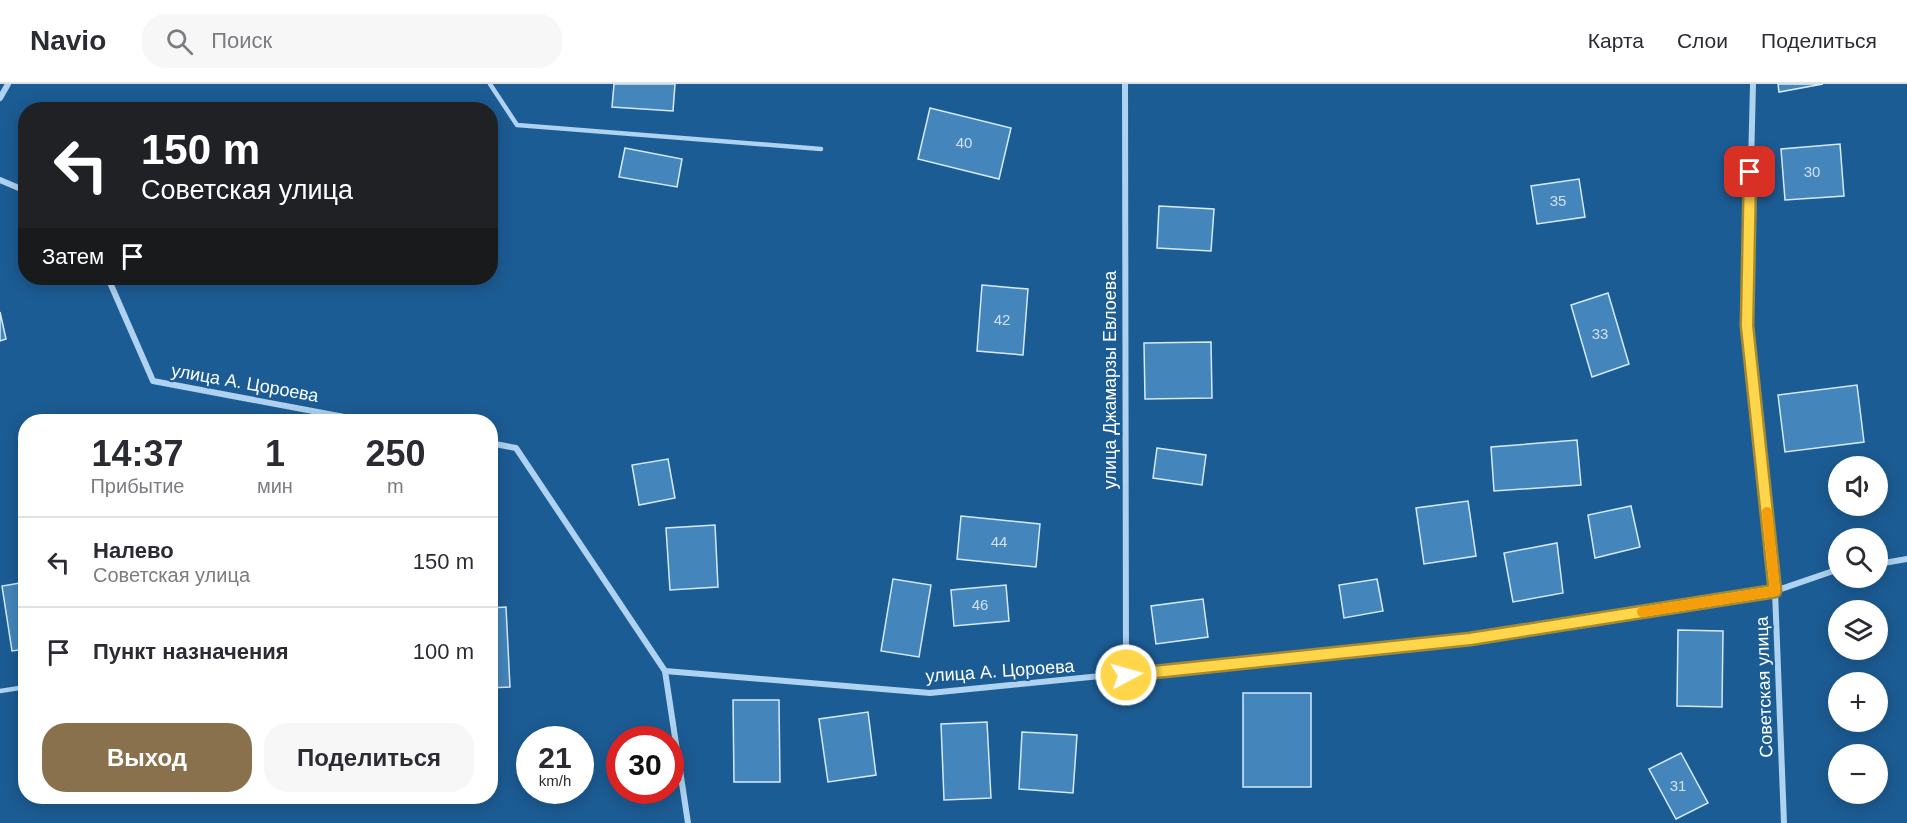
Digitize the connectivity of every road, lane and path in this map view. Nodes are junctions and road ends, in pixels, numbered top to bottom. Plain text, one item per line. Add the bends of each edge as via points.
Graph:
1 (8, 84) edge
2 (490, 84) edge
3 (1125, 84) edge
4 (1753, 84) edge
5 (0, 98) edge
6 (821, 149) dead end
7 (0, 180) edge
8 (18, 188) edge
9 (111, 285) edge
10 (328, 414) edge
11 (498, 445) edge
12 (1907, 560) edge
13 (1888, 563) edge
14 (1828, 573) edge
15 (1775, 591) junction
16 (665, 671) junction
17 (1126, 675) junction
18 (18, 688) edge
19 (0, 691) edge
20 (687, 823) edge
21 (1784, 823) edge

1 - 5 street
2 - 6 lane via 517,124
3 - 17 street, улица Джамарзы Евлоева
4 - 15 street, Советская улица via 1747,326
7 - 8 street
9 - 10 street, улица А. Цороева via 153,381
11 - 16 street via 516,448
12 - 13 street
14 - 15 street, улица А. Цороева
15 - 17 street, улица А. Цороева via 1470,639
15 - 21 street, Советская улица
16 - 17 street, улица А. Цороева via 930,693
16 - 20 street
18 - 19 lane

